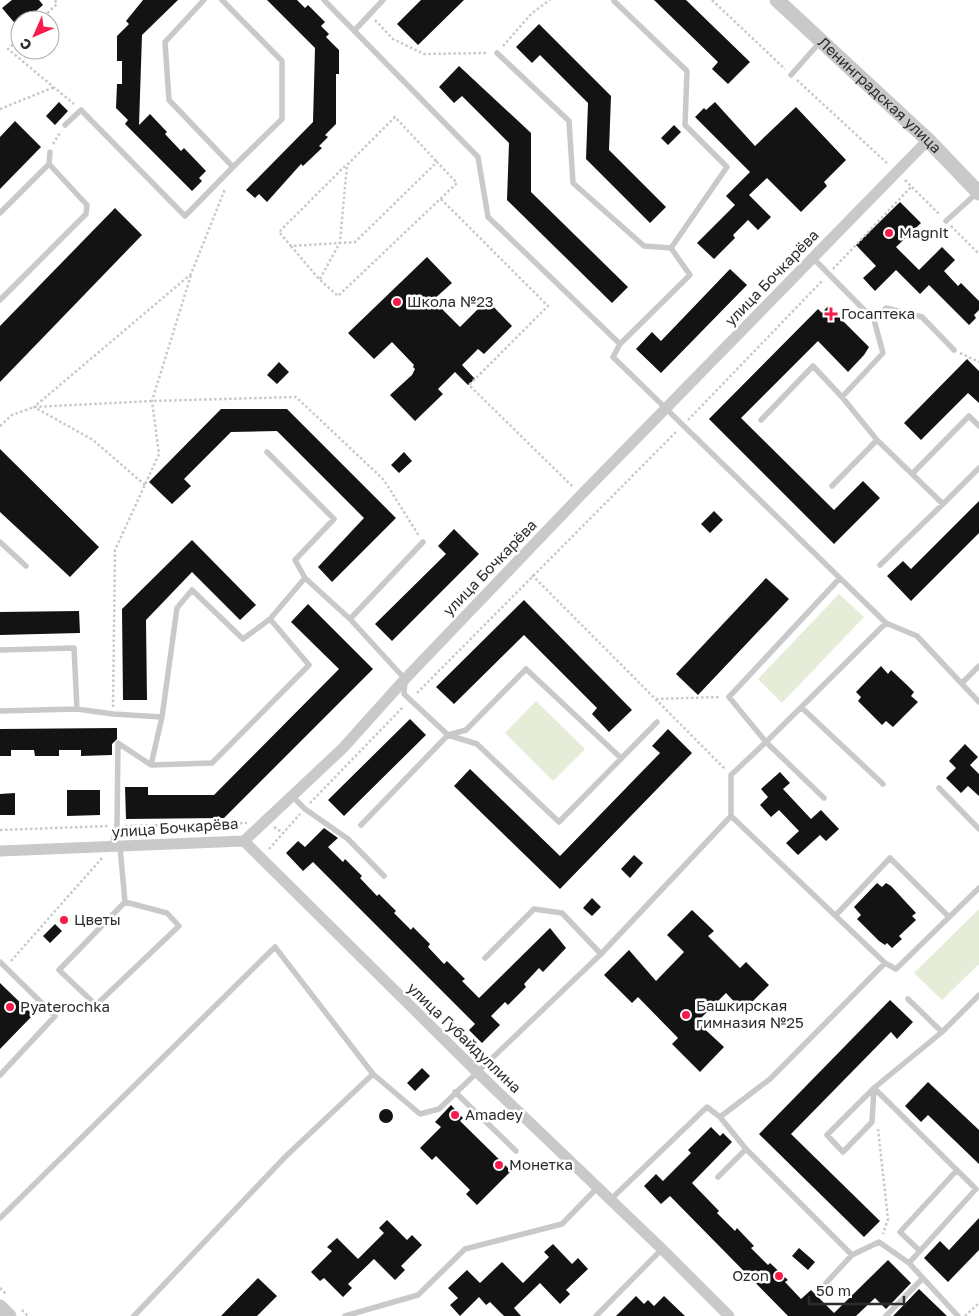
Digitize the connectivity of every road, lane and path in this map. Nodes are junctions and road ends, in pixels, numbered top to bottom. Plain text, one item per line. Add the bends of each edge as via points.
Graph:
1 (55, 0) edge
2 (204, 0) edge
3 (222, 0) edge
4 (324, 0) edge
5 (383, 0) edge
6 (550, 0) edge
7 (614, 0) edge
8 (712, 0) edge
9 (778, 0) edge
10 (51, 10) edge
11 (369, 14) junction
12 (354, 31) junction
13 (822, 40) junction
14 (496, 53) junction
15 (21, 60) edge
16 (791, 75) junction
17 (63, 94) junction
18 (0, 109) edge
19 (81, 110) junction
20 (65, 126) joint
21 (928, 140) junction
22 (50, 152) joint
23 (437, 162) junction
24 (49, 164) junction
25 (345, 166) junction
26 (233, 167) junction
27 (896, 172) junction
28 (911, 187) junction
29 (979, 192) edge
30 (441, 199) junction
31 (0, 213) edge
32 (946, 221) junction
33 (340, 242) junction
34 (291, 246) junction
35 (671, 248) junction
36 (979, 254) edge
37 (812, 258) junction
38 (191, 274) junction
39 (828, 274) junction
40 (319, 279) junction
41 (0, 300) edge
42 (874, 320) junction
43 (620, 344) junction
44 (954, 350) joint
45 (979, 362) edge
46 (842, 397) junction
47 (152, 401) junction
48 (34, 407) junction
49 (667, 409) junction
50 (761, 420) dead end
51 (682, 425) junction
52 (0, 426) edge
53 (979, 426) edge
54 (877, 440) junction
55 (266, 452) dead end
56 (979, 468) edge
57 (912, 474) junction
58 (145, 485) junction
59 (832, 486) dead end
60 (581, 495) junction
61 (943, 504) junction
62 (0, 542) edge
63 (423, 542) joint
64 (880, 565) dead end
65 (26, 566) dead end
66 (532, 575) junction
67 (305, 578) junction
68 (840, 578) junction
69 (270, 619) junction
70 (350, 619) junction
71 (886, 623) junction
72 (0, 650) edge
73 (979, 666) edge
74 (405, 679) junction
75 (962, 683) junction
76 (729, 696) junction
77 (655, 699) junction
78 (410, 700) junction
79 (979, 702) edge
80 (802, 708) junction
81 (77, 709) junction
82 (0, 711) edge
83 (113, 714) junction
84 (162, 718) junction
85 (657, 722) dead end
86 (448, 735) junction
87 (766, 742) junction
88 (621, 758) junction
89 (151, 765) junction
90 (731, 775) junction
91 (884, 784) dead end
92 (940, 788) dead end
93 (292, 796) junction
94 (824, 798) dead end
95 (305, 808) junction
96 (731, 816) junction
97 (361, 825) dead end
98 (979, 828) edge
99 (283, 833) dead end
100 (244, 841) junction
101 (116, 848) junction
102 (0, 851) edge
103 (384, 876) dead end
104 (979, 888) edge
105 (125, 902) junction
106 (836, 915) junction
107 (949, 917) junction
108 (601, 954) junction
109 (485, 958) dead end
110 (0, 962) edge
111 (885, 963) junction
112 (5, 968) junction
113 (979, 995) edge
114 (908, 999) dead end
115 (942, 1032) junction
116 (476, 1072) junction
117 (373, 1074) junction
118 (0, 1075) edge
119 (874, 1088) junction
120 (455, 1092) junction
121 (720, 1117) junction
122 (878, 1126) dead end
123 (746, 1149) junction
124 (516, 1151) dead end
125 (957, 1170) junction
126 (718, 1177) dead end
127 (597, 1188) junction
128 (610, 1200) junction
129 (0, 1218) edge
130 (879, 1242) junction
131 (662, 1249) junction
132 (920, 1251) junction
133 (852, 1255) junction
134 (909, 1263) junction
135 (923, 1278) junction
136 (826, 1283) dead end
137 (979, 1303) edge
138 (0, 1307) edge
139 (10, 1316) edge
140 (134, 1316) edge
141 (345, 1316) edge
142 (596, 1316) edge
143 (729, 1316) edge
144 (886, 1316) edge
145 (958, 1316) edge
146 (965, 1316) edge

1 - 10 path via 58,4
2 - 26 lane via 165,42 169,100
3 - 26 lane via 282,61 282,119
4 - 12 lane
5 - 11 lane
6 - 14 path via 532,13
7 - 35 lane via 687,71 685,125 727,167
8 - 16 path
9 - 13 street, Ленинградская улица
11 - 12 lane
11 - 14 path via 393,39 424,54
12 - 43 lane via 478,157 488,217
13 - 16 lane
13 - 21 street, Ленинградская улица
14 - 35 lane via 569,121 573,184 644,246
15 - 17 path
16 - 27 path
17 - 18 path via 52,88
17 - 19 path
19 - 20 lane
19 - 26 lane via 185,216
20 - 22 path
21 - 27 street, улица Бочкарёва
21 - 29 street, Ленинградская улица
22 - 24 lane
23 - 25 path via 395,118
23 - 30 path via 457,183
23 - 33 path via 355,242
24 - 31 lane
24 - 41 lane via 87,204 86,214
25 - 33 path
25 - 34 path via 279,232
26 - 38 path
27 - 28 path
27 - 37 street, улица Бочкарёва
28 - 32 path
28 - 39 path
29 - 32 lane
30 - 40 path via 338,296
30 - 60 path via 548,306 469,385
32 - 36 path
33 - 34 path
33 - 40 path
34 - 40 path
35 - 43 lane via 690,275
37 - 39 lane
37 - 49 street, улица Бочкарёва
38 - 47 path
38 - 48 path
39 - 42 lane
39 - 51 path
42 - 44 lane via 886,308 922,317
42 - 46 lane via 884,353
43 - 49 lane via 613,357
44 - 45 path
46 - 50 lane via 813,366
46 - 54 lane
47 - 48 path
47 - 58 path via 159,454
47 - 63 path via 296,397 384,480
48 - 52 path via 12,415
48 - 58 path via 93,440
49 - 51 lane
49 - 60 street, улица Бочкарёва
51 - 66 path
51 - 68 lane
53 - 57 lane via 969,416
54 - 57 lane
54 - 59 lane
55 - 67 lane via 334,518 295,560
56 - 61 lane
57 - 61 lane
58 - 83 path via 115,550
60 - 74 street, улица Бочкарёва
61 - 64 lane
62 - 65 lane
63 - 70 lane
66 - 77 path
66 - 78 path
67 - 69 lane
67 - 70 lane
68 - 71 lane
68 - 76 lane
69 - 84 lane via 243,639 192,590 177,608
69 - 89 lane via 309,665 212,763
70 - 74 lane
71 - 75 lane via 916,636
71 - 80 lane
72 - 81 lane via 74,648
73 - 75 lane
74 - 78 lane via 404,694
74 - 93 street, улица Бочкарёва via 344,748
75 - 79 lane
76 - 77 path
76 - 87 lane
77 - 90 path
78 - 86 lane
78 - 95 path
80 - 87 lane
80 - 91 lane
81 - 82 lane
81 - 83 lane
83 - 84 lane
84 - 89 lane
85 - 88 lane
86 - 88 lane via 477,744 559,822
86 - 88 lane via 466,730 526,669
86 - 97 lane
87 - 90 lane
87 - 94 lane
89 - 101 lane via 118,743
90 - 96 lane
92 - 98 lane
93 - 95 lane
93 - 100 street, улица Бочкарёва
95 - 99 path
95 - 103 lane via 348,839
96 - 106 lane
96 - 108 lane
100 - 101 street, улица Бочкарёва
100 - 116 street, улица Губайдуллина
101 - 102 street, улица Бочкарёва
101 - 105 lane
101 - 112 path
104 - 107 lane
105 - 105 lane via 167,913 179,926 96,1006 59,970
106 - 107 lane via 890,858
106 - 111 lane
107 - 111 lane via 896,969
108 - 109 lane via 562,913 534,909
108 - 116 lane
110 - 112 lane
111 - 121 lane via 770,1079
112 - 118 lane via 55,1016
113 - 115 lane
114 - 115 lane
115 - 119 lane
116 - 120 lane
116 - 127 street, улица Губайдуллина
117 - 120 lane via 420,1114 439,1109
117 - 129 lane via 275,946
117 - 140 lane via 284,1157
119 - 119 lane via 827,1135 843,1152 872,1122
119 - 125 lane
120 - 124 lane
121 - 123 lane
121 - 128 lane via 707,1107
122 - 130 path via 888,1219
123 - 126 lane
123 - 133 lane
125 - 132 lane via 976,1189
125 - 132 lane via 900,1232
127 - 128 street, улица Губайдуллина
127 - 141 lane via 562,1224 466,1249 418,1295
128 - 131 street, улица Губайдуллина
130 - 133 lane
130 - 134 lane
131 - 142 lane
131 - 143 street, улица Губайдуллина
132 - 134 lane
133 - 136 lane
134 - 135 lane
135 - 144 lane
135 - 145 lane
137 - 146 path
138 - 139 street

